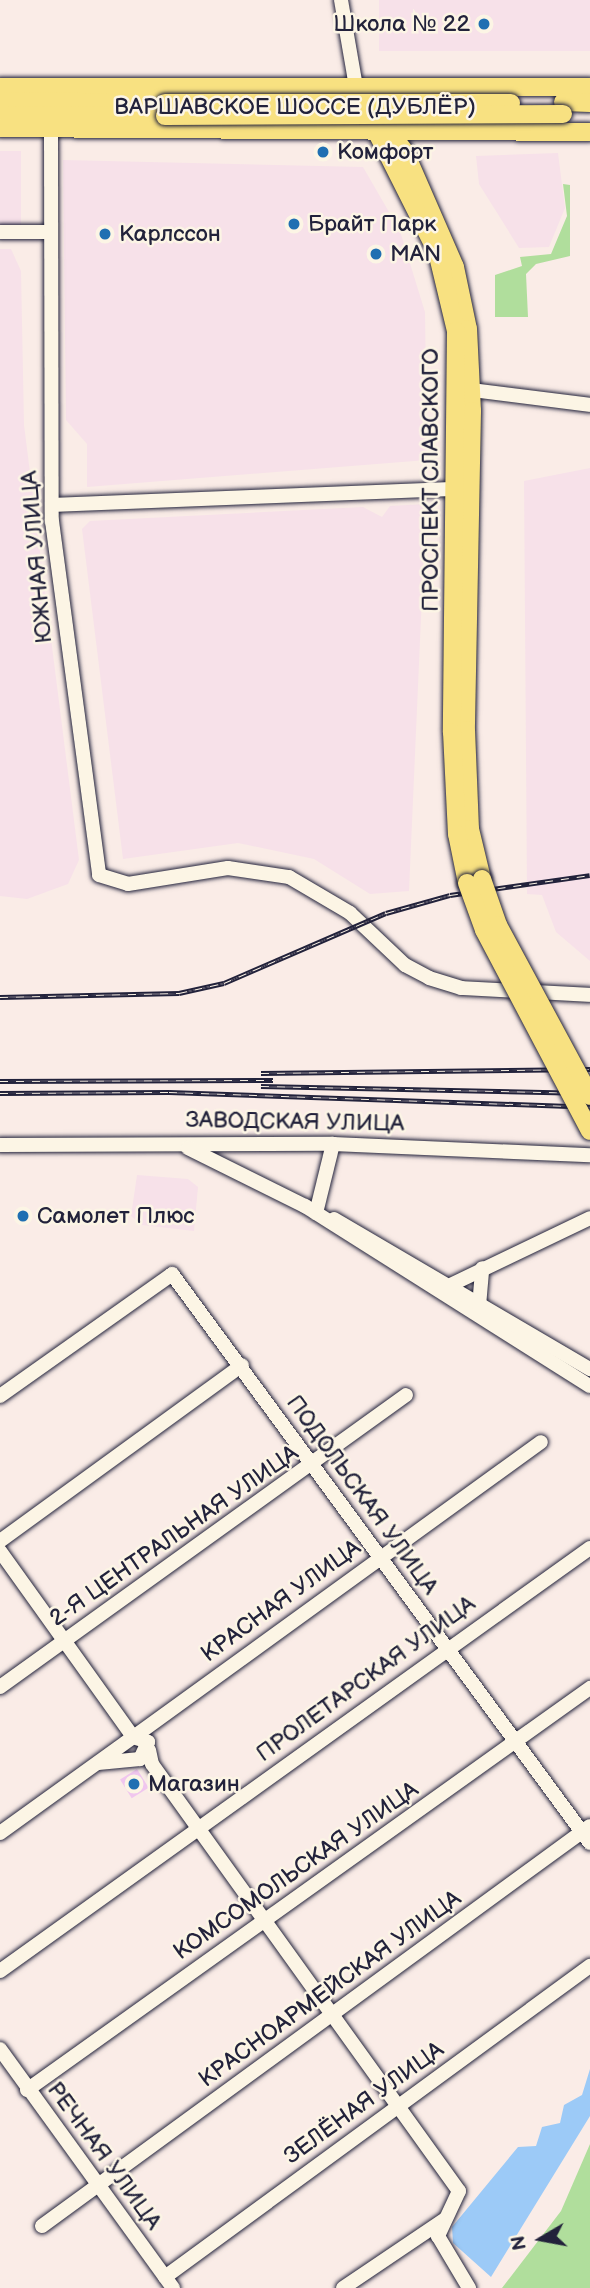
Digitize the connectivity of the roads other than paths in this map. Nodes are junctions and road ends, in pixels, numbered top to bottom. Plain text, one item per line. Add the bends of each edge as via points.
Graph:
1 (341, 0) edge
2 (0, 87) edge
3 (356, 87) junction
4 (445, 87) junction
5 (590, 87) edge
6 (310, 88) junction
7 (0, 101) edge
8 (590, 103) edge
9 (563, 108) junction
10 (165, 109) junction
11 (590, 114) edge
12 (0, 115) edge
13 (0, 128) edge
14 (51, 130) junction
15 (310, 131) junction
16 (383, 132) junction
17 (440, 132) junction
18 (590, 132) edge
19 (416, 176) junction
20 (0, 232) edge
21 (51, 232) junction
22 (472, 390) junction
23 (590, 405) edge
24 (457, 489) junction
25 (52, 505) junction
26 (474, 881) junction
27 (590, 995) edge
28 (590, 1096) edge
29 (590, 1131) edge
30 (156, 1142) junction
31 (333, 1144) junction
32 (0, 1145) edge
33 (590, 1155) edge
34 (316, 1213) junction
35 (590, 1218) edge
36 (482, 1268) junction
37 (442, 1289) junction
38 (479, 1306) junction
39 (242, 1364) junction
40 (590, 1369) edge
41 (590, 1386) edge
42 (406, 1395) dead end
43 (0, 1396) edge
44 (541, 1442) dead end
45 (313, 1466) junction
46 (0, 1541) edge
47 (590, 1548) edge
48 (0, 1551) edge
49 (379, 1557) junction
50 (64, 1641) junction
51 (445, 1650) junction
52 (0, 1687) edge
53 (590, 1689) edge
54 (515, 1743) junction
55 (141, 1745) junction
56 (200, 1826) junction
57 (0, 1833) edge
58 (587, 1834) edge
59 (267, 1920) junction
60 (590, 1966) edge
61 (0, 1971) edge
62 (334, 2013) junction
63 (0, 2049) edge
64 (27, 2090) junction
65 (398, 2105) junction
66 (97, 2190) junction
67 (448, 2217) junction
68 (42, 2226) dead end
69 (169, 2282) edge
70 (343, 2288) edge
71 (469, 2288) edge

1 - 3 street
2 - 6 main road, ВАРШАВСКОЕ ШОССЕ (ДУБЛЁР)
3 - 4 main road, ВАРШАВСКОЕ ШОССЕ (ДУБЛЁР)
3 - 6 main road, ВАРШАВСКОЕ ШОССЕ (ДУБЛЁР)
3 - 16 main road, ПРОСПЕКТ СЛАВСКОГО
4 - 5 main road, ВАРШАВСКОЕ ШОССЕ (ДУБЛЁР)
4 - 17 street via 426,97 422,114
6 - 15 street via 328,97 332,112 324,126
7 - 10 main road
8 - 9 main road
9 - 10 main road, bridge
9 - 11 main road
10 - 12 main road
13 - 14 main road, ВАРШАВСКОЕ ШОССЕ (ДУБЛЁР)
14 - 15 main road, ВАРШАВСКОЕ ШОССЕ (ДУБЛЁР)
14 - 21 street, ЮЖНАЯ УЛИЦА
15 - 16 main road, ВАРШАВСКОЕ ШОССЕ (ДУБЛЁР)
16 - 17 main road, ВАРШАВСКОЕ ШОССЕ (ДУБЛЁР)
16 - 19 main road, ПРОСПЕКТ СЛАВСКОГО
16 - 24 main road, ПРОСПЕКТ СЛАВСКОГО via 417,206 450,299 459,377
17 - 18 main road, ВАРШАВСКОЕ ШОССЕ (ДУБЛЁР)
17 - 19 main road via 416,145
19 - 22 main road, ПРОСПЕКТ СЛАВСКОГО via 455,267
20 - 21 street
21 - 25 street, ЮЖНАЯ УЛИЦА
22 - 23 street
22 - 26 main road, ПРОСПЕКТ СЛАВСКОГО via 466,730
24 - 25 street
24 - 26 main road, ПРОСПЕКТ СЛАВСКОГО via 453,732 457,834
25 - 27 street, ЮЖНАЯ УЛИЦА via 99,875 128,884 228,867 289,877 350,913 405,965 429,978 461,988
26 - 28 main road, ПРОСПЕКТ СЛАВСКОГО, bridge
26 - 29 main road, ПРОСПЕКТ СЛАВСКОГО, bridge via 484,929
30 - 31 street, ЗАВОДСКАЯ УЛИЦА
30 - 32 street, ЗАВОДСКАЯ УЛИЦА
30 - 34 street via 208,1155
31 - 33 street, ЗАВОДСКАЯ УЛИЦА
31 - 34 street
34 - 37 street
35 - 36 street
36 - 37 street
36 - 38 street
37 - 38 street
37 - 41 street
38 - 40 street
39 - 43 street, ПОДОЛЬСКАЯ УЛИЦА via 172,1274
39 - 45 street, ПОДОЛЬСКАЯ УЛИЦА
39 - 46 street
42 - 45 street, 2-Я ЦЕНТРАЛЬНАЯ УЛИЦА
44 - 49 street, КРАСНАЯ УЛИЦА
45 - 49 street, ПОДОЛЬСКАЯ УЛИЦА
45 - 50 street, 2-Я ЦЕНТРАЛЬНАЯ УЛИЦА
47 - 51 street, ПРОЛЕТАРСКАЯ УЛИЦА
48 - 50 street
49 - 51 street, ПОДОЛЬСКАЯ УЛИЦА
49 - 55 street, КРАСНАЯ УЛИЦА
50 - 52 street, 2-Я ЦЕНТРАЛЬНАЯ УЛИЦА
50 - 55 street
51 - 54 street, ПОДОЛЬСКАЯ УЛИЦА
51 - 56 street, ПРОЛЕТАРСКАЯ УЛИЦА
53 - 54 street, КОМСОМОЛЬСКАЯ УЛИЦА
54 - 58 street, ПОДОЛЬСКАЯ УЛИЦА
54 - 59 street, КОМСОМОЛЬСКАЯ УЛИЦА
55 - 56 street
55 - 57 street, КРАСНАЯ УЛИЦА via 98,1763
56 - 59 street
56 - 61 street, ПРОЛЕТАРСКАЯ УЛИЦА
58 - 62 street, КРАСНОАРМЕЙСКАЯ УЛИЦА
59 - 62 street
59 - 64 street, КОМСОМОЛЬСКАЯ УЛИЦА
60 - 65 street, ЗЕЛЁНАЯ УЛИЦА
62 - 65 street
62 - 66 street, КРАСНОАРМЕЙСКАЯ УЛИЦА
63 - 64 street, РЕЧНАЯ УЛИЦА
64 - 66 street, РЕЧНАЯ УЛИЦА
65 - 67 street via 459,2190
65 - 69 street, ЗЕЛЁНАЯ УЛИЦА
66 - 68 street, КРАСНОАРМЕЙСКАЯ УЛИЦА
66 - 69 street, РЕЧНАЯ УЛИЦА
67 - 70 street
67 - 71 street via 438,2236

